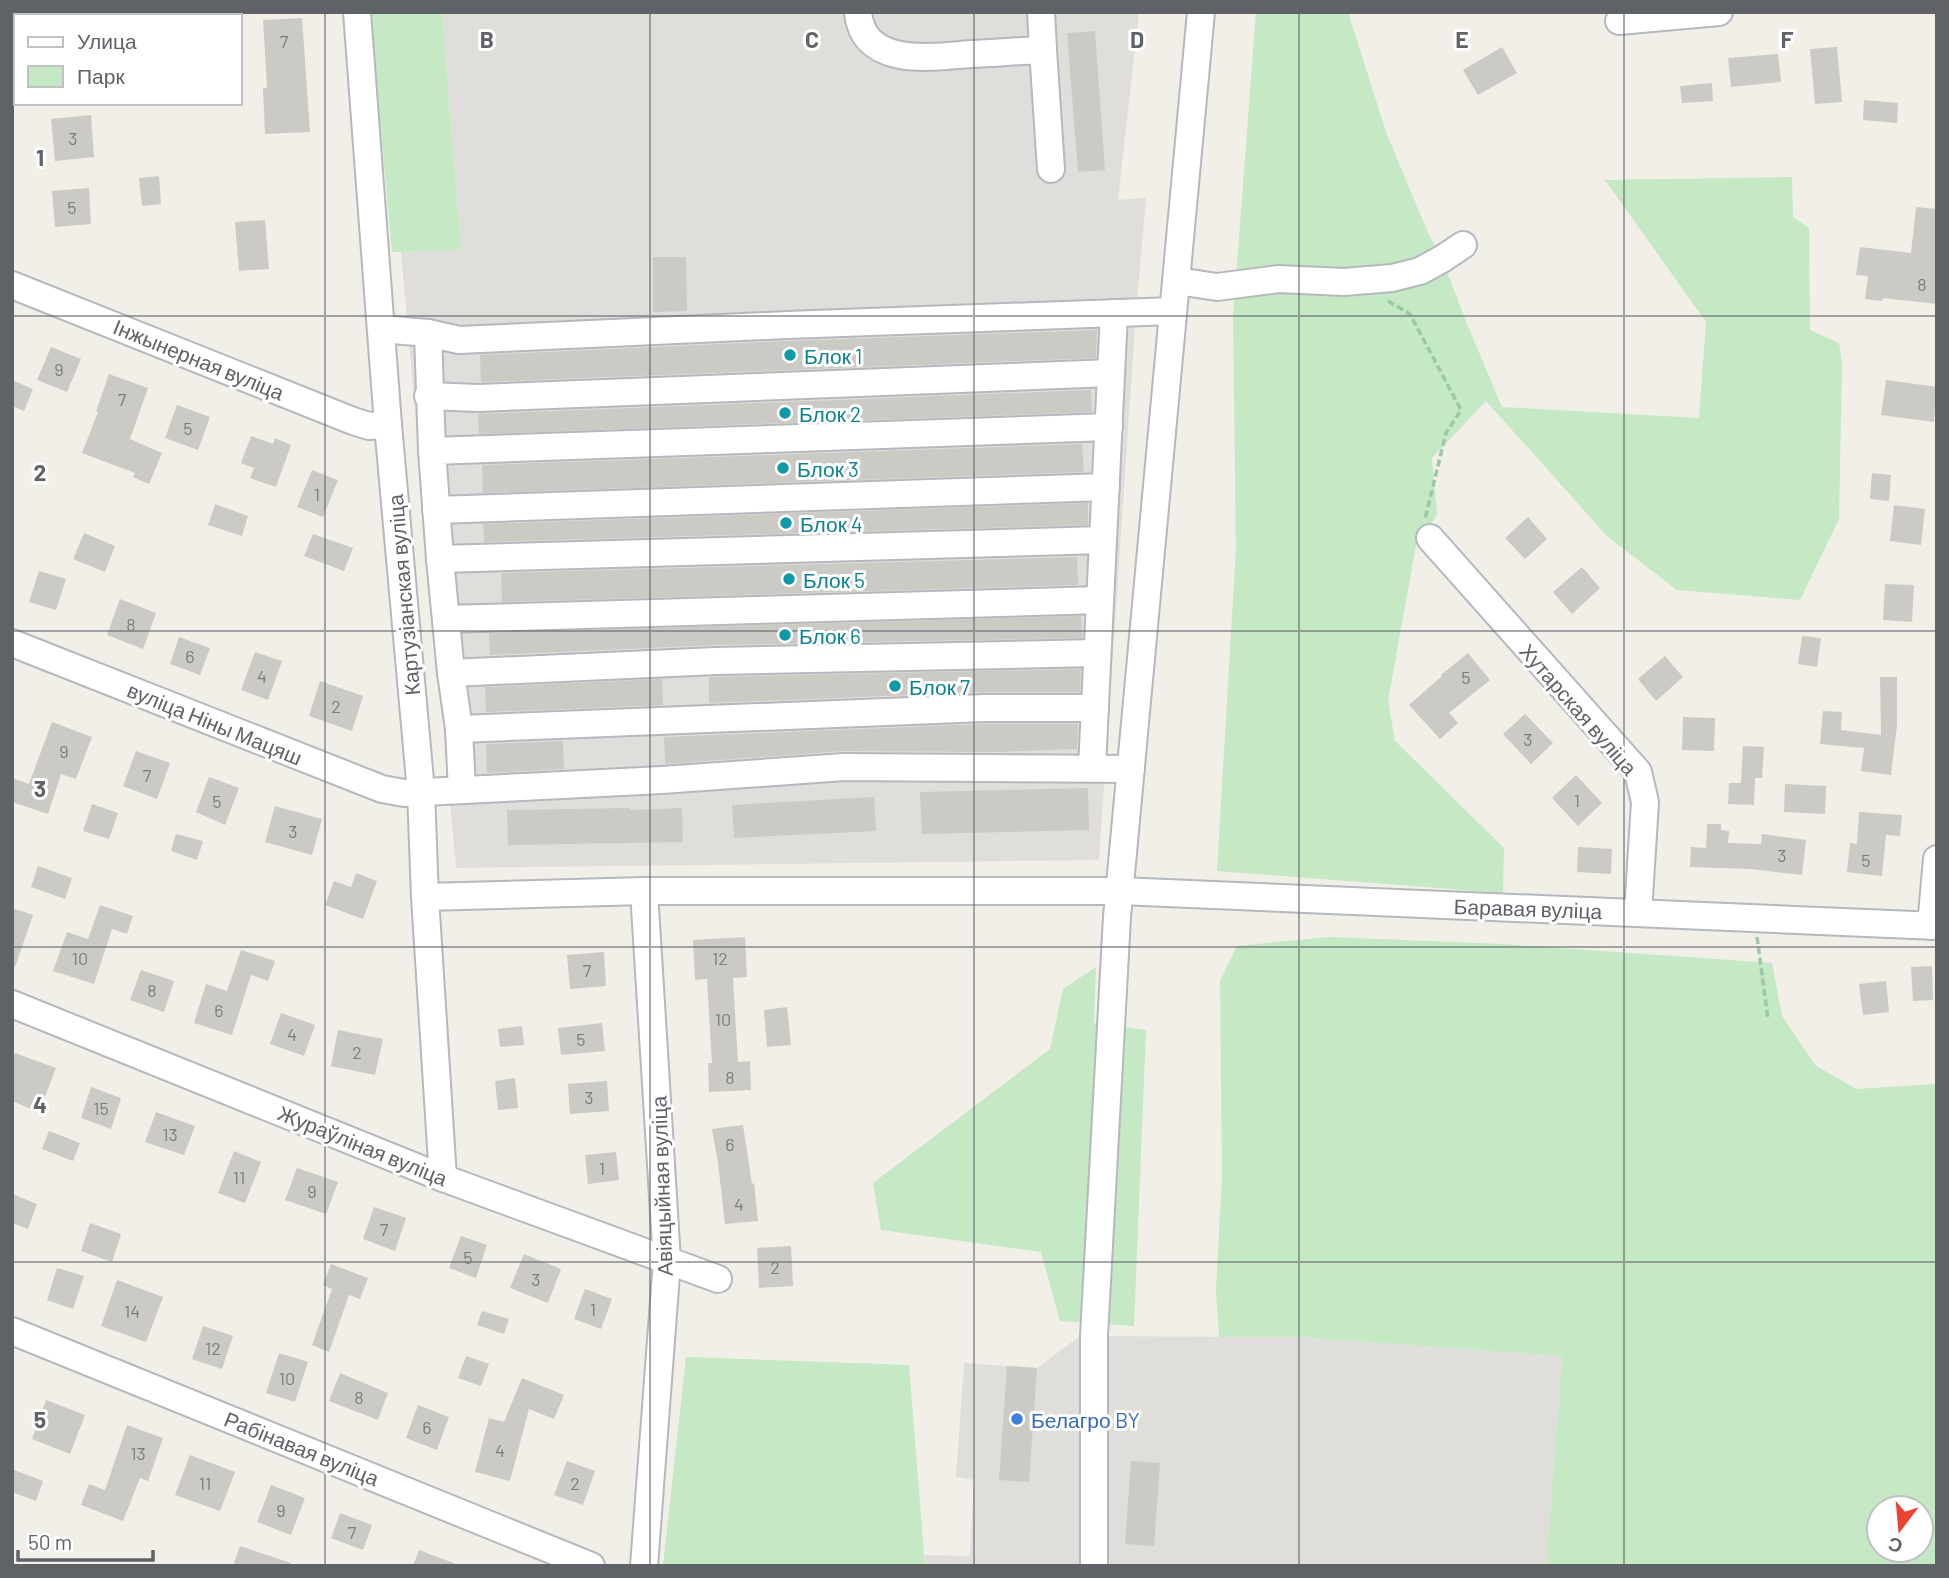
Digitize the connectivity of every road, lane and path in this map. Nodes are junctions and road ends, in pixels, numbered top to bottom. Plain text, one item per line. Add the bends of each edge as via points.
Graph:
1 (357, 12) edge
2 (858, 12) edge
3 (1041, 12) edge
4 (1201, 12) edge
5 (1719, 12) edge
6 (1619, 21) dead end
7 (1043, 50) junction
8 (1051, 169) dead end
9 (1463, 246) dead end
10 (1177, 281) junction
11 (12, 285) edge
12 (1378, 295) dead end
13 (1173, 311) junction
14 (1114, 313) junction
15 (381, 329) junction
16 (428, 333) junction
17 (1111, 373) junction
18 (429, 396) junction
19 (388, 425) junction
20 (1109, 427) junction
21 (432, 451) junction
22 (1106, 487) junction
23 (436, 510) junction
24 (1430, 538) joint
25 (1103, 540) junction
26 (440, 559) junction
27 (1100, 600) junction
28 (446, 618) junction
29 (12, 643) edge
30 (1097, 653) junction
31 (451, 673) junction
32 (1094, 708) junction
33 (459, 729) junction
34 (1092, 768) junction
35 (1130, 769) junction
36 (462, 790) junction
37 (421, 792) junction
38 (1937, 859) edge
39 (644, 891) junction
40 (1120, 891) junction
41 (425, 897) junction
42 (1638, 913) junction
43 (1759, 918) junction
44 (1934, 926) edge
45 (12, 1004) edge
46 (1768, 1018) dead end
47 (443, 1178) junction
48 (667, 1261) junction
49 (718, 1279) dead end
50 (12, 1331) edge
51 (591, 1566) edge
52 (644, 1566) edge
53 (1094, 1566) edge

1 - 15 street, Картузіанская вуліца
2 - 7 street via 859,27 871,42 914,58
3 - 7 street
4 - 10 street
5 - 6 street
7 - 8 street
9 - 10 street via 1420,271 1392,278 1344,282 1278,279 1217,287
10 - 13 street
11 - 19 street, Інжынерная вуліца via 353,421
12 - 24 path via 1410,314 1461,410 1446,433 1434,477 1424,522
13 - 14 street
13 - 35 street
14 - 16 street via 459,340
14 - 17 street
15 - 16 street
15 - 19 street, Картузіанская вуліца
16 - 18 street
17 - 18 street via 478,398
17 - 20 street
18 - 21 street
19 - 37 street, Картузіанская вуліца
20 - 21 street
20 - 22 street
21 - 23 street
22 - 23 street
22 - 25 street
23 - 26 street
24 - 42 street, Хутарская вуліца via 1638,772 1645,802
25 - 26 street
25 - 27 street
26 - 28 street
27 - 28 street
27 - 30 street
28 - 31 street
29 - 37 street, вуліца Ніны Мацяш via 382,789
30 - 31 street
30 - 32 street
31 - 33 street
32 - 33 street via 985,708
32 - 34 street
33 - 36 street
34 - 35 street, вуліца Ніны Мацяш
34 - 36 street, вуліца Ніны Мацяш via 844,767
35 - 40 street
36 - 37 street, вуліца Ніны Мацяш
37 - 41 street, Картузіанская вуліца
38 - 44 street
39 - 40 street, Баравая вуліца
39 - 41 street, Баравая вуліца
39 - 48 street, Авіяцыйная вуліца
40 - 42 street, Баравая вуліца
40 - 53 street via 1094,1336
41 - 47 street, Картузіанская вуліца
42 - 43 street, Баравая вуліца
43 - 44 street, Баравая вуліца
43 - 46 path via 1757,937
45 - 47 street, Жураўліная вуліца
47 - 48 street, Жураўліная вуліца
48 - 49 street, Жураўліная вуліца
48 - 52 street, Авіяцыйная вуліца
50 - 51 street, Рабінавая вуліца

